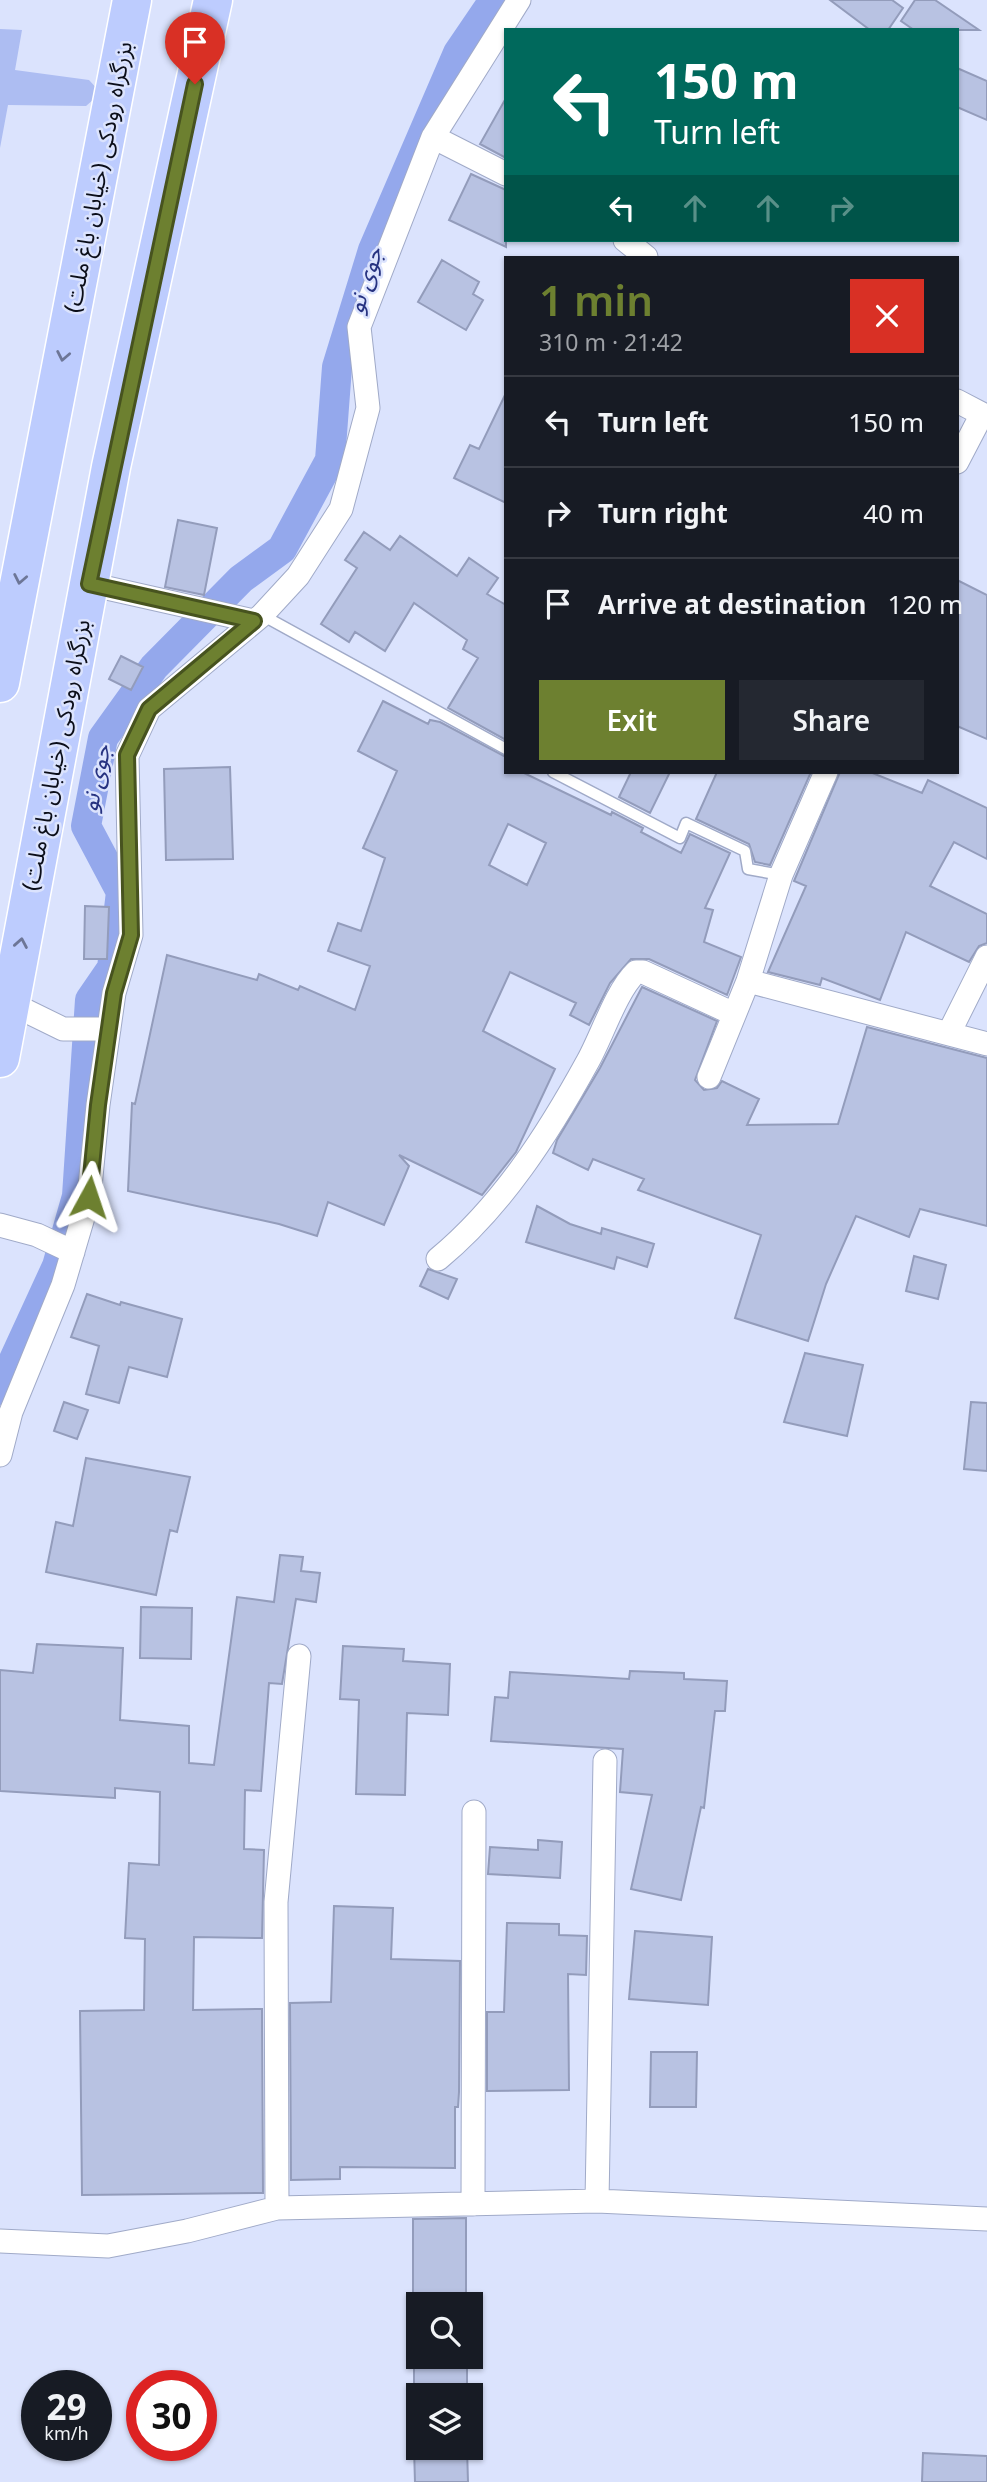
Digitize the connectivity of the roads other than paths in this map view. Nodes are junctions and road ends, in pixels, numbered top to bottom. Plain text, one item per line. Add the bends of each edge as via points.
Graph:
1 (132, 0) edge
2 (213, 0) edge
3 (519, 0) edge
4 (433, 137) junction
5 (504, 173) edge
6 (627, 242) edge
7 (645, 256) edge
8 (959, 402) edge
9 (984, 415) edge
10 (959, 459) edge
11 (89, 584) junction
12 (258, 618) junction
13 (0, 683) edge
14 (504, 748) edge
15 (557, 774) edge
16 (825, 774) edge
17 (781, 874) junction
18 (987, 957) edge
19 (748, 981) junction
20 (10, 1003) junction
21 (734, 1014) junction
22 (101, 1029) junction
23 (949, 1033) junction
24 (987, 1044) edge
25 (0, 1058) edge
26 (709, 1077) dead end
27 (0, 1225) edge
28 (70, 1250) junction
29 (438, 1259) dead end
30 (0, 1455) edge
31 (299, 1656) dead end
32 (605, 1761) dead end
33 (474, 1812) dead end
34 (597, 2201) junction
35 (473, 2204) junction
36 (277, 2208) junction
37 (987, 2219) edge
38 (0, 2241) edge

1 -> 13 highway, بزرگراه رودکی (خیابان باغ ملت)
2 - 11 highway, بزرگراه رودکی (خیابان باغ ملت)
3 - 4 street
4 - 5 street
4 - 12 street via 359,327 368,408 341,509 298,576
6 - 7 street
8 - 9 street
9 - 10 street
11 - 12 street via 223,616
20 -> 11 highway, بزرگراه رودکی (خیابان باغ ملت)
12 - 14 lane
12 - 22 street via 149,709 127,755 131,935
15 - 17 lane via 680,838 685,823 745,851 748,869
16 - 17 street
17 - 19 street
18 - 23 street
19 - 21 street
19 - 23 street
20 - 22 street via 63,1029
20 - 25 highway, بزرگراه رودکی (خیابان باغ ملت)
21 - 26 street
21 - 29 street via 636,972 588,1062 507,1189 470,1232
22 - 28 street via 89,1197
23 - 24 street
27 - 28 street
28 - 30 street via 63,1285 11,1412
31 - 36 street via 276,1902
32 - 34 street
33 - 35 street
34 - 35 street
34 - 37 street
35 - 36 street
36 - 38 street via 108,2246

